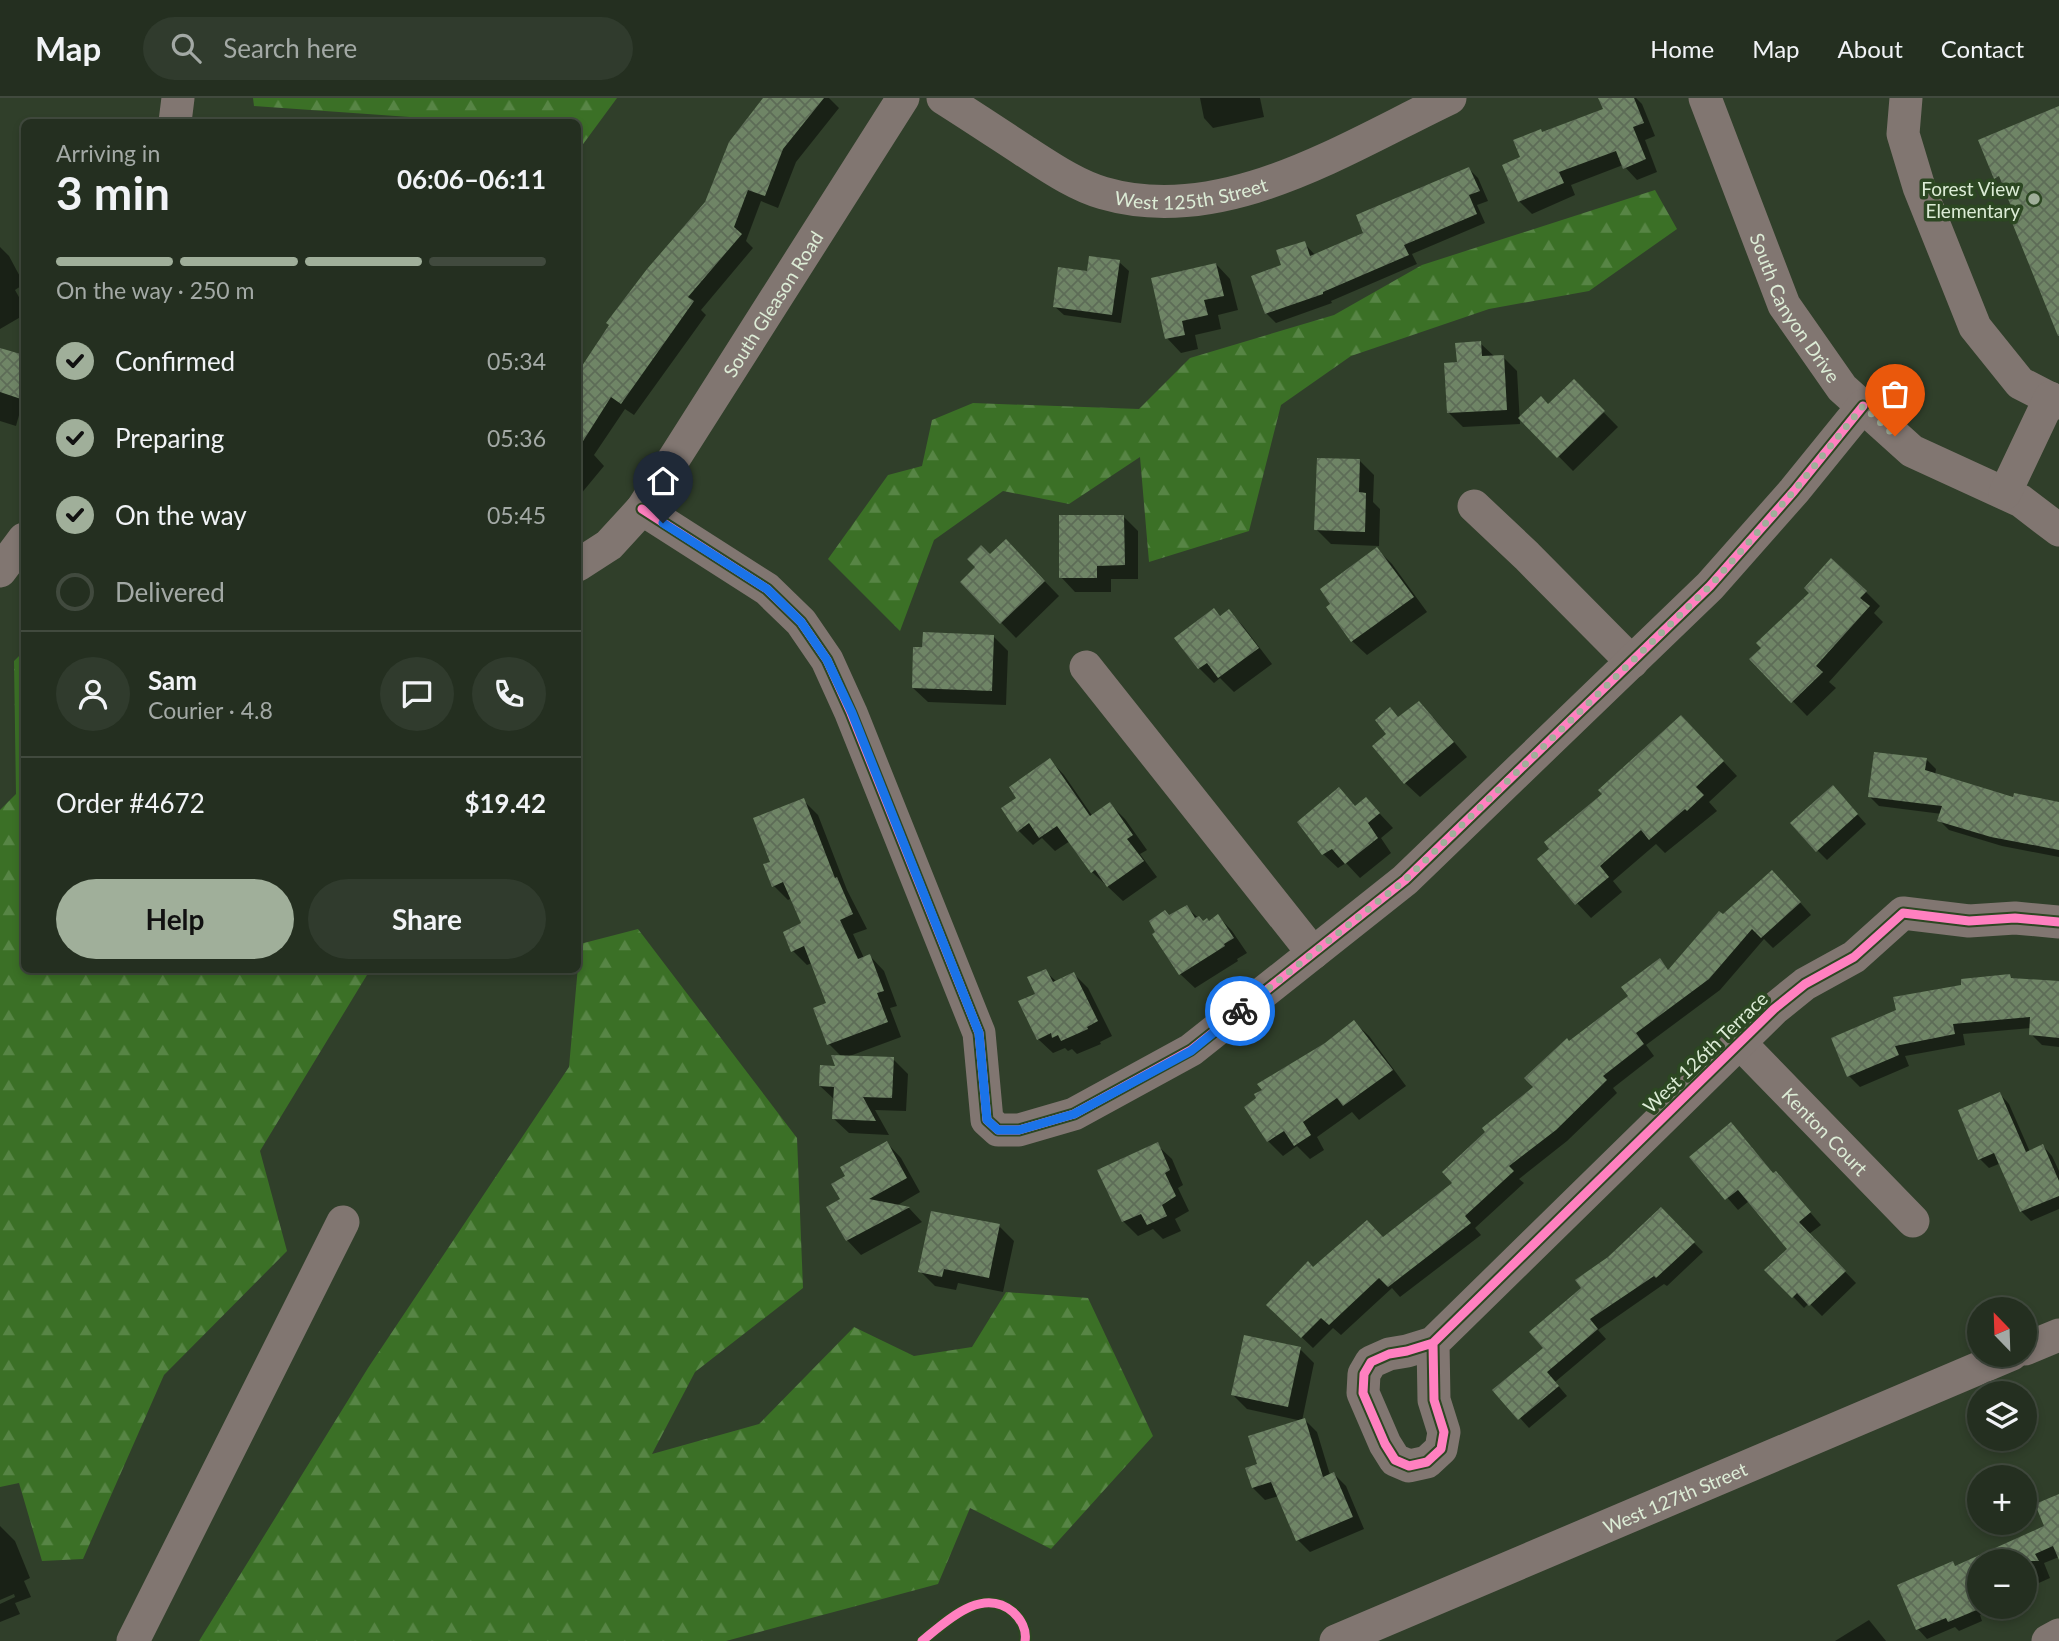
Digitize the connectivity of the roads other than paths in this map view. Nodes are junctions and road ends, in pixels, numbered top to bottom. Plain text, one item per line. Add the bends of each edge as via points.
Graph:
1 (178, 98) edge
2 (903, 98) edge
3 (943, 98) edge
4 (1450, 98) edge
5 (1705, 98) edge
6 (1906, 98) edge
7 (176, 119) edge
8 (2054, 400) edge
9 (1863, 406) junction
10 (2004, 493) junction
11 (1474, 506) dead end
12 (642, 509) junction
13 (2059, 530) edge
14 (21, 543) edge
15 (581, 563) edge
16 (0, 571) edge
17 (1632, 662) junction
18 (1086, 667) dead end
19 (2059, 922) edge
20 (1313, 953) junction
21 (1739, 1042) junction
22 (1913, 1221) dead end
23 (343, 1222) dead end
24 (2059, 1335) edge
25 (1433, 1343) dead end
26 (2037, 1344) edge
27 (1981, 1367) edge
28 (2059, 1635) edge
29 (133, 1641) edge
30 (1336, 1641) edge
31 (2048, 1641) edge

1 - 7 street
2 - 12 street, South Gleason Road
3 - 4 street, West 125th Street via 1057,172 1102,193 1147,202 1197,201 1250,189
5 - 9 street, South Canyon Drive via 1784,305 1842,387
6 - 8 street via 1903,134 1919,187 1975,327 2020,383
8 - 10 street
9 - 10 street, South Canyon Drive via 1912,451
9 - 17 street via 1710,586
10 - 13 street, South Canyon Drive
11 - 17 street
12 - 15 street, South Gleason Road via 609,545
12 - 20 street via 767,589 801,622 827,660 979,1033 987,1120 998,1130 1019,1130 1074,1114 1191,1051
14 - 16 street
17 - 20 street via 1405,880
18 - 20 street
19 - 21 street, West 126th Terrace via 2015,918 1969,921 1903,913 1854,957 1805,984
21 - 22 street, Kenton Court
21 - 25 street, West 126th Terrace
23 - 29 street
24 - 26 street
27 - 30 street, West 127th Street
28 - 31 street

